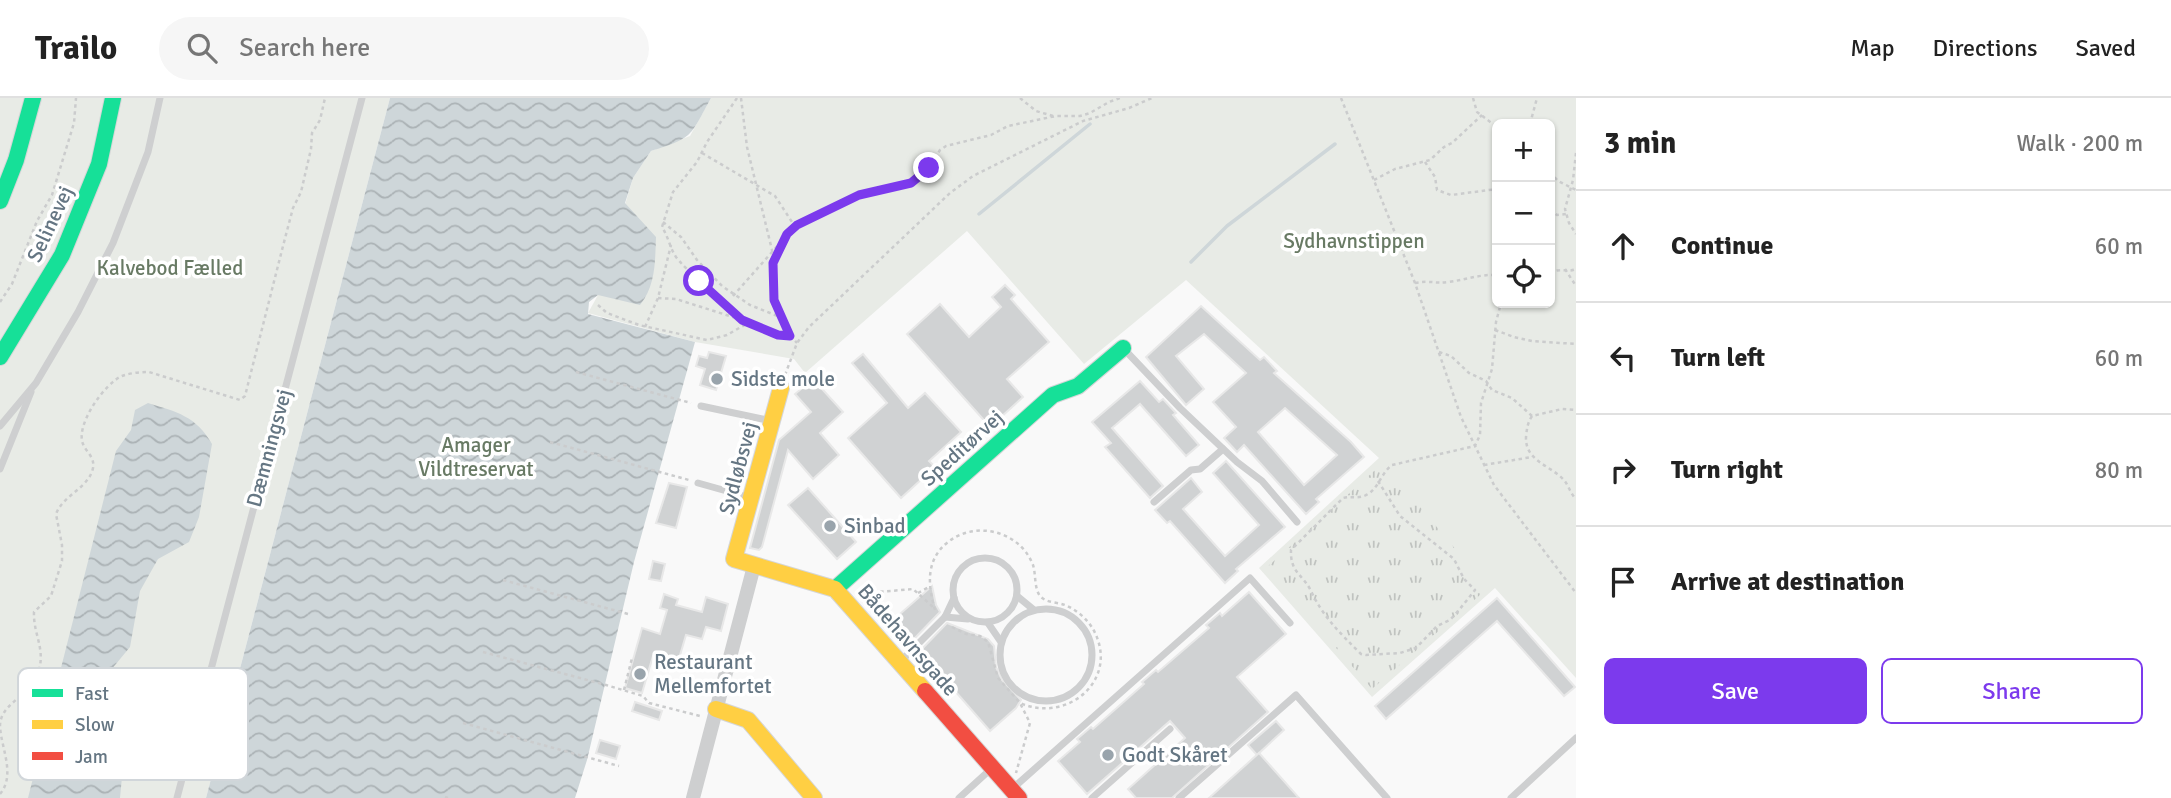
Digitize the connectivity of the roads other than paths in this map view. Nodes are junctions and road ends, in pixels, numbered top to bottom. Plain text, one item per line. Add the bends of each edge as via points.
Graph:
1 (33, 98) edge
2 (113, 98) edge
3 (160, 98) edge
4 (362, 98) edge
5 (0, 201) edge
6 (1123, 348) joint
7 (0, 357) edge
8 (36, 383) junction
9 (781, 388) road end
10 (701, 406) road end
11 (772, 421) junction
12 (0, 426) edge
13 (1223, 449) junction
14 (0, 469) edge
15 (698, 483) road end
16 (751, 498) junction
17 (1154, 502) dead end
18 (1297, 522) dead end
19 (734, 559) joint
20 (754, 566) junction
21 (835, 589) junction
22 (1017, 596) junction
23 (954, 598) junction
24 (1034, 610) junction
25 (945, 618) junction
26 (971, 619) junction
27 (988, 623) junction
28 (1290, 623) dead end
29 (1001, 642) junction
30 (900, 663) junction
31 (211, 668) edge
32 (715, 714) junction
33 (1170, 729) dead end
34 (1576, 738) edge
35 (992, 767) junction
36 (182, 780) edge
37 (1015, 794) edge
38 (177, 798) edge
39 (693, 798) edge
40 (814, 798) edge
41 (959, 798) edge
42 (1092, 798) edge
43 (1179, 798) edge
44 (1387, 798) edge
45 (1511, 798) edge

1 - 5 main road
2 - 7 main road, Selinevej via 99,164 62,255
3 - 8 lane via 148,152 113,243
4 - 31 lane, Dæmningsvej
6 - 13 lane
6 - 21 main road, Speditørvej via 1078,386 1053,395
8 - 12 lane
8 - 14 lane
9 - 11 main road, Sydløbsvej
10 - 11 lane
11 - 16 main road, Sydløbsvej
13 - 17 lane
13 - 18 lane via 1262,481
15 - 16 lane
16 - 19 main road, Sydløbsvej
19 - 20 main road, Bådehavnsgade
20 - 21 main road, Bådehavnsgade
20 - 32 street
21 - 30 main road, Bådehavnsgade
22 - 23 lane via 1014,575 1007,566 987,558 976,559 959,572
22 - 24 lane
22 - 27 lane via 1007,614
23 - 25 lane
23 - 26 lane
24 - 29 lane via 1013,622
24 - 29 lane via 1064,612 1086,632 1092,661 1078,688 1051,701 1022,695 1002,672
25 - 26 lane
25 - 30 lane
26 - 27 lane
27 - 29 lane
28 - 37 lane via 1250,578
30 - 35 main road, Bådehavnsgade
32 - 39 street
32 - 40 main road via 748,720
33 - 42 lane
34 - 45 lane
35 - 37 main road, Bådehavnsgade
35 - 41 lane
36 - 38 lane, Dæmningsvej
43 - 44 lane via 1296,695

